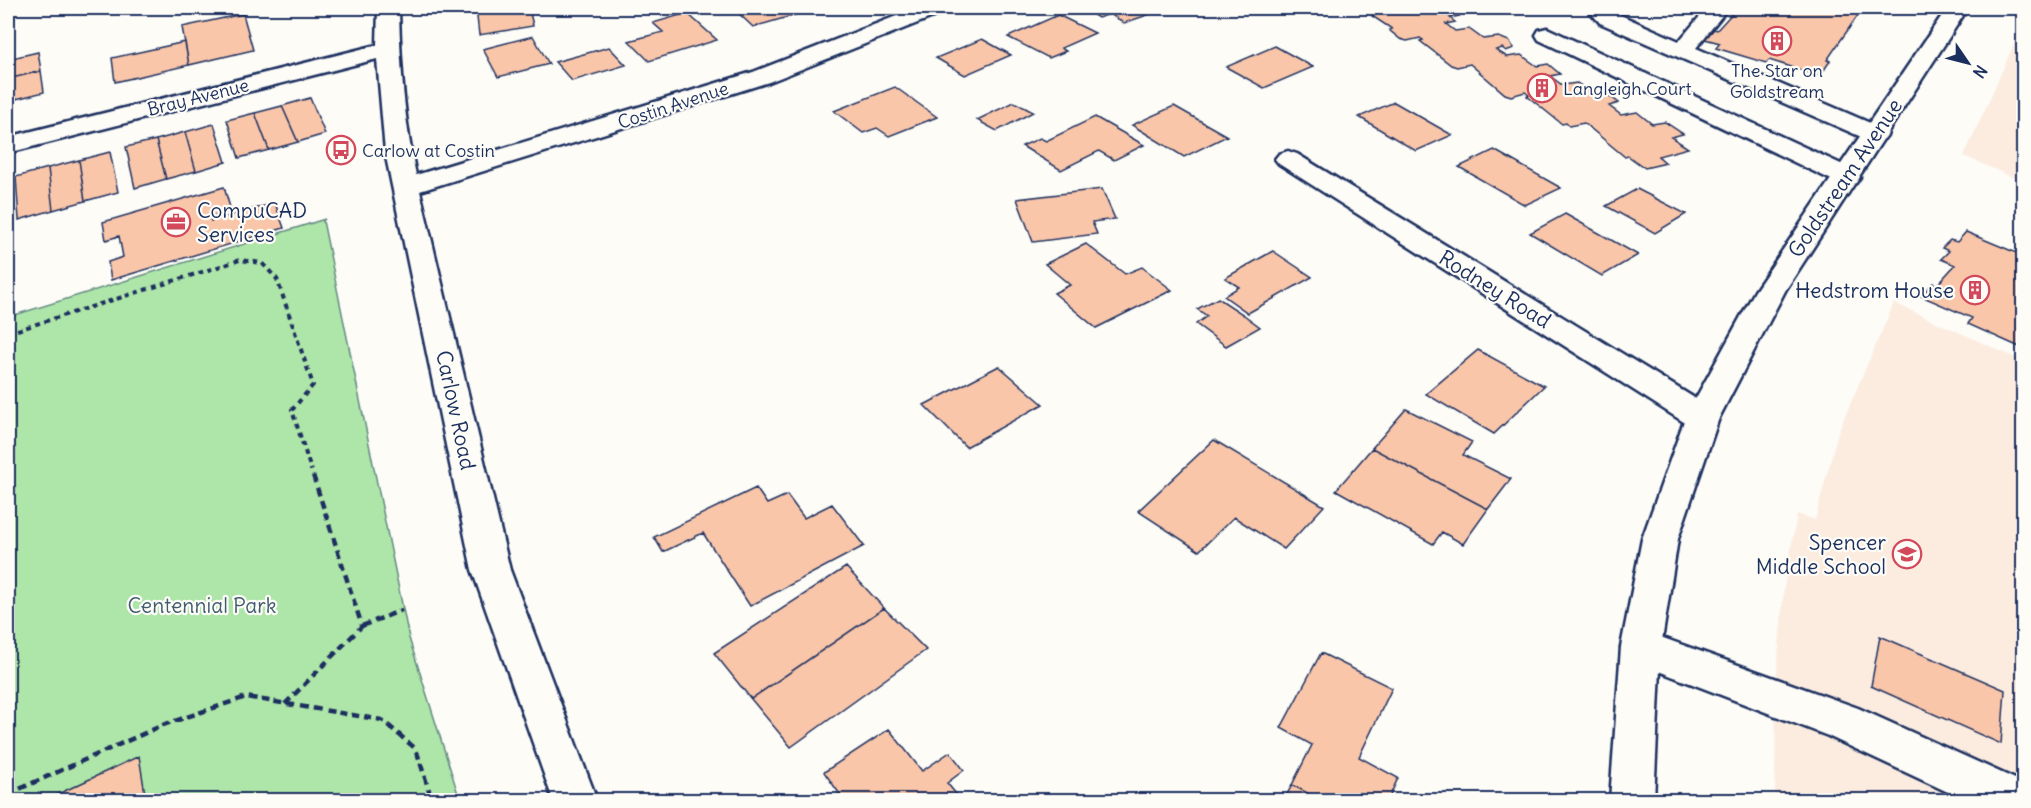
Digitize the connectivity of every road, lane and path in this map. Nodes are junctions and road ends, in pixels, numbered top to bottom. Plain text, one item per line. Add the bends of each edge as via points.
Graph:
1 (388, 8) edge
2 (935, 8) edge
3 (1609, 8) edge
4 (1718, 8) edge
5 (1957, 8) edge
6 (1547, 35) dead end
7 (388, 49) junction
8 (1682, 51) junction
9 (1875, 134) junction
10 (8, 145) edge
11 (1288, 159) dead end
12 (1847, 177) junction
13 (405, 187) junction
14 (8, 333) edge
15 (1702, 418) junction
16 (402, 610) dead end
17 (362, 626) junction
18 (1641, 647) junction
19 (285, 704) junction
20 (8, 794) edge
21 (432, 801) edge
22 (574, 801) edge
23 (1632, 801) edge
24 (2011, 801) edge

1 - 7 street, Carlow Road
2 - 13 street, Costin Avenue via 761,77
3 - 8 street via 1603,14 1608,18
4 - 8 street
5 - 9 street, Goldstream Avenue
6 - 12 street
7 - 10 street, Bray Avenue
7 - 13 street, Carlow Road
8 - 9 street
9 - 12 street, Goldstream Avenue
11 - 15 street, Rodney Road
12 - 15 street, Goldstream Avenue via 1770,291
13 - 22 street, Carlow Road via 491,570
14 - 17 path via 240,260 262,263 277,279 313,385 292,411
15 - 18 street, Goldstream Avenue via 1660,539
16 - 17 path
17 - 19 path
18 - 23 street, Goldstream Avenue
18 - 24 street via 1843,722
19 - 20 path via 246,697 163,725
19 - 21 path via 382,720 416,749

